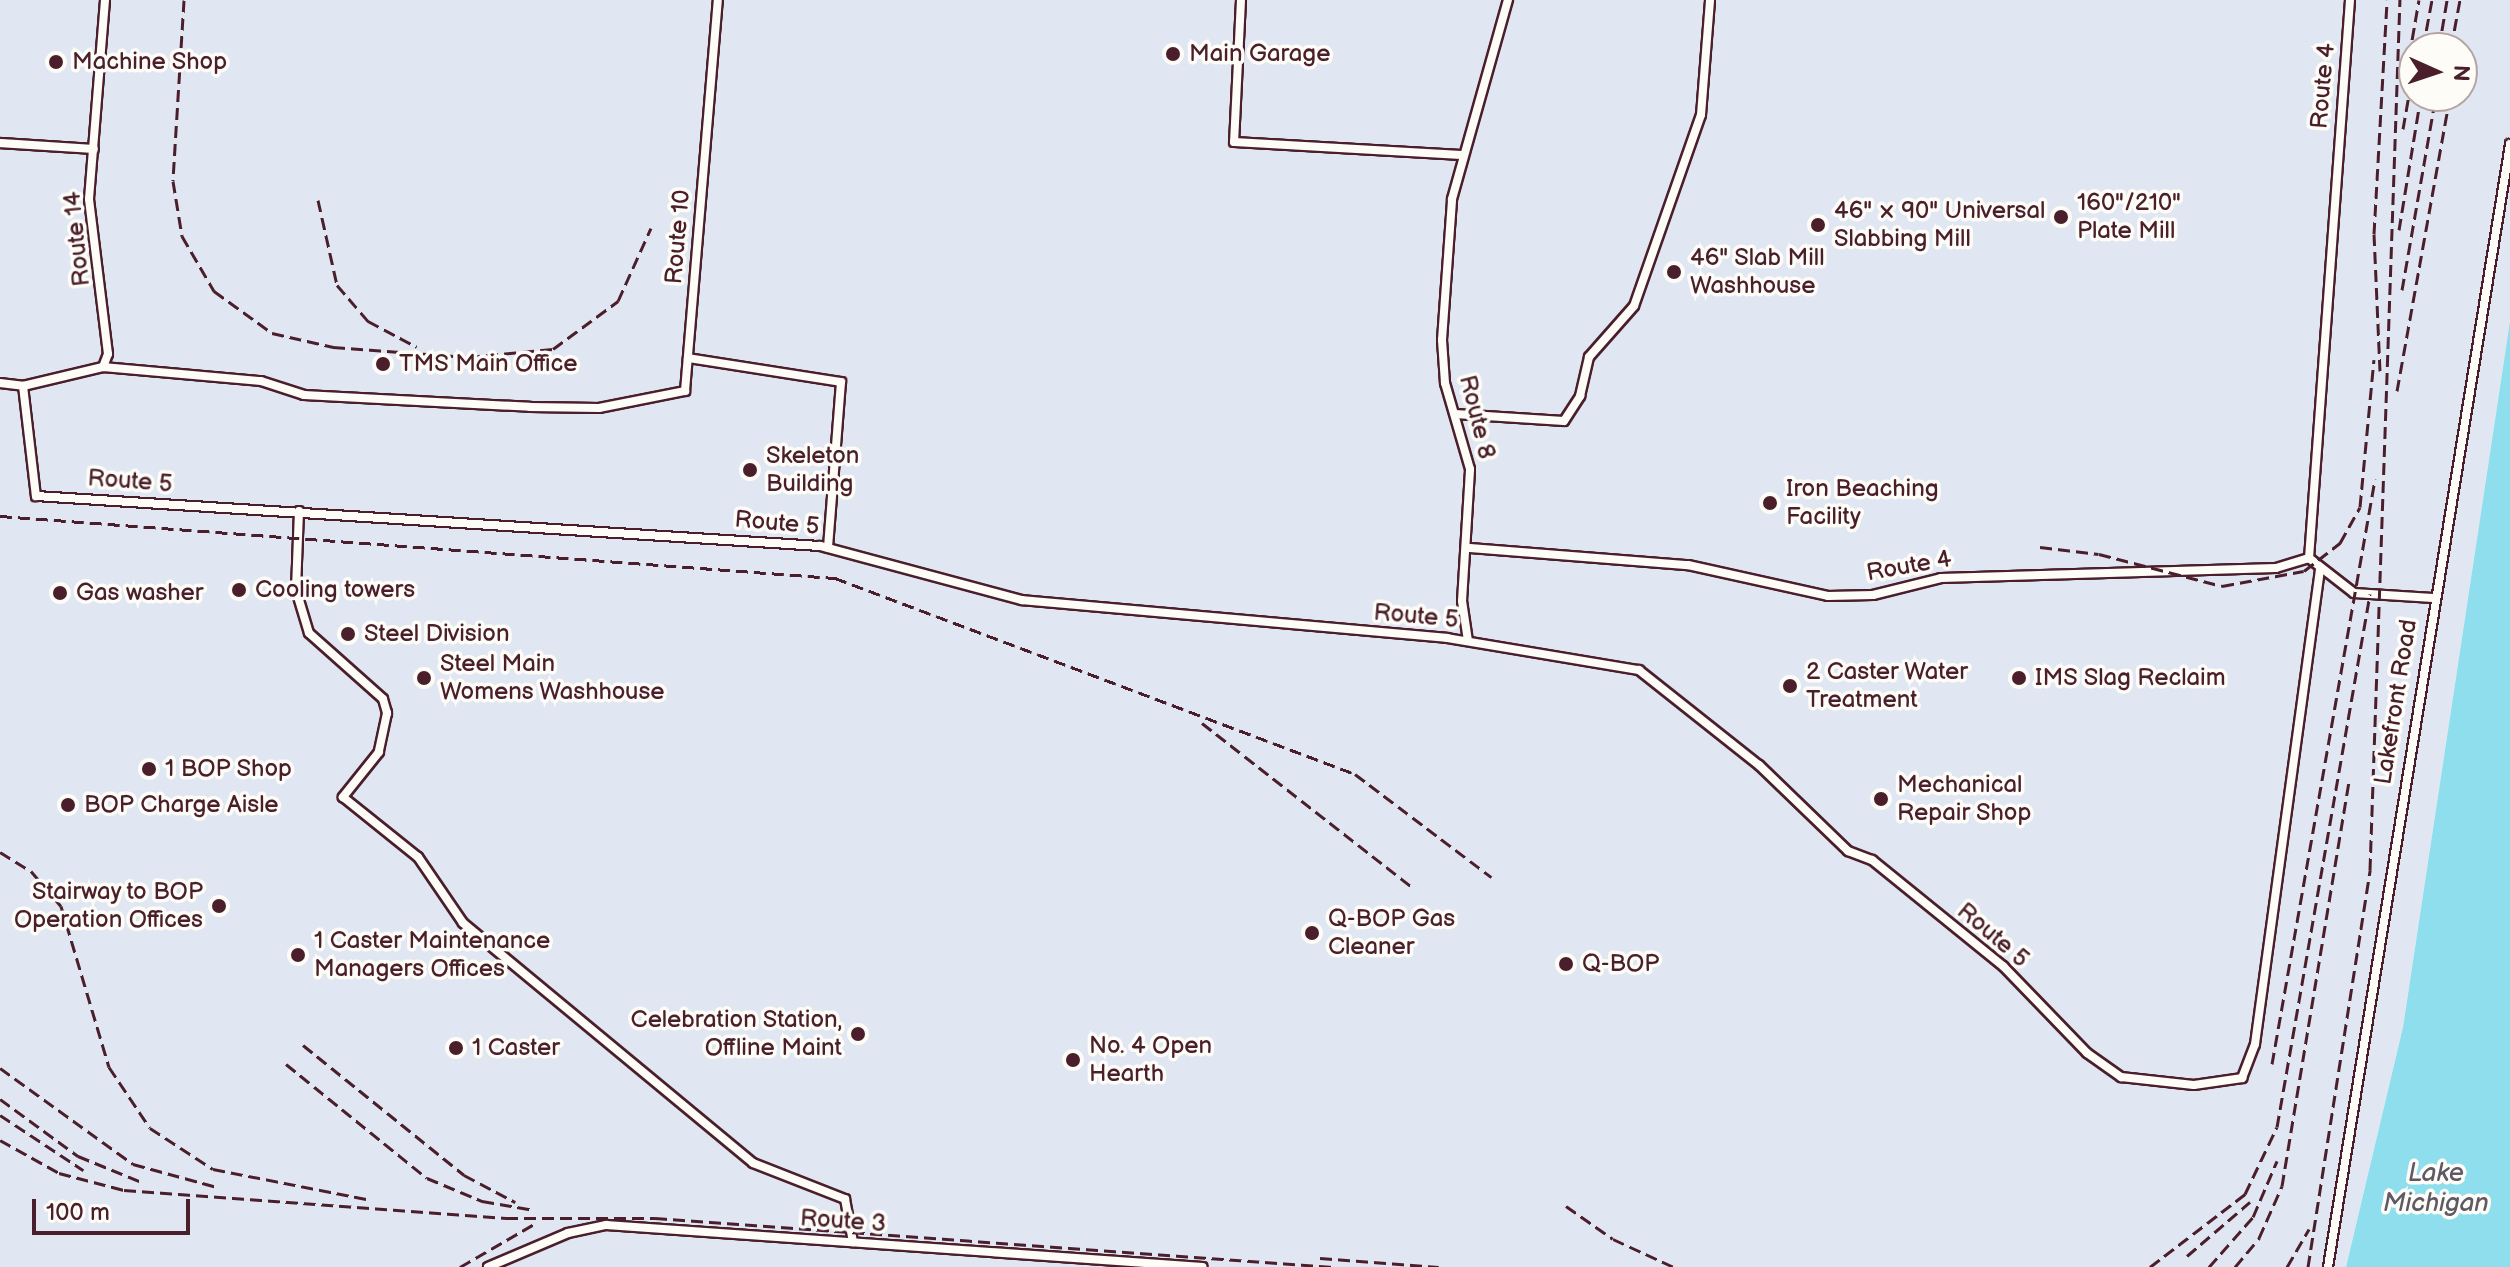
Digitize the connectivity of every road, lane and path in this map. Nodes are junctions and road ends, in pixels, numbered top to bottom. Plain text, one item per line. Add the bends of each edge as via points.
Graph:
1 (105, 0) edge
2 (718, 0) edge
3 (1241, 0) edge
4 (1508, 0) edge
5 (1710, 0) edge
6 (2350, 0) edge
7 (0, 143) edge
8 (2510, 144) edge
9 (94, 149) junction
10 (1462, 155) junction
11 (688, 358) junction
12 (103, 367) junction
13 (0, 383) edge
14 (23, 386) junction
15 (1455, 414) junction
16 (299, 511) junction
17 (828, 547) junction
18 (1470, 548) junction
19 (2309, 558) junction
20 (2320, 569) junction
21 (2433, 598) junction
22 (1468, 641) junction
23 (853, 1242) junction
24 (488, 1267) edge
25 (1203, 1267) edge
26 (2328, 1267) edge

1 - 9 street, Route 14
2 - 11 street, Route 10
3 - 10 street via 1234,142
4 - 10 street, Route 8
5 - 15 street via 1701,115 1634,306 1589,357 1580,396 1564,421
6 - 19 street, Route 4
7 - 9 street
8 - 21 street, Lakefront Road
9 - 12 street, Route 14 via 89,199 108,327
10 - 15 street, Route 8 via 1452,199 1442,340
11 - 12 street, Route 10 via 685,391 599,408 304,395 261,381
11 - 17 street via 841,382
12 - 14 street
13 - 14 street
14 - 16 street, Route 5 via 36,496
15 - 18 street, Route 8 via 1470,469
16 - 17 street, Route 5
16 - 23 street via 296,590 309,633 383,699 387,713 379,752 343,797 418,857 463,923 753,1163 845,1199
17 - 22 street, Route 5 via 1022,600
18 - 19 street, Route 4 via 1688,565 1828,596 1873,595 1941,578 2276,568
18 - 22 street, Route 8 via 1462,601
19 - 20 street
20 - 21 street via 2354,593
20 - 22 street, Route 5 via 2255,1044 2242,1078 2194,1085 2121,1077 2087,1053 2003,966 1872,860 1848,851 1661,682 1609,661
21 - 26 street, Lakefront Road
23 - 24 street, Route 3 via 606,1225 568,1233
23 - 25 street, Route 3

